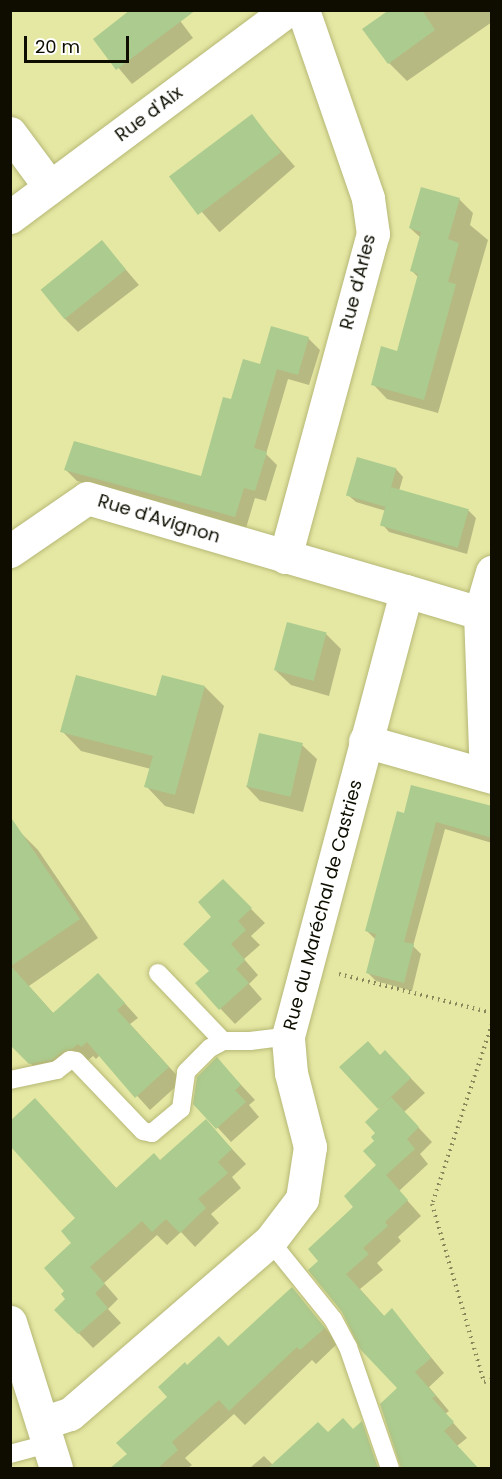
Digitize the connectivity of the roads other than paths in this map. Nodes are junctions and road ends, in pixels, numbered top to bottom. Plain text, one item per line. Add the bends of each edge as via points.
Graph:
1 (288, 10) edge
2 (303, 10) edge
3 (10, 133) edge
4 (50, 187) junction
5 (10, 217) edge
6 (10, 551) edge
7 (285, 557) junction
8 (492, 572) edge
9 (406, 591) junction
10 (480, 613) junction
11 (365, 741) junction
12 (489, 776) edge
13 (158, 973) dead end
14 (288, 1036) junction
15 (223, 1041) junction
16 (10, 1080) edge
17 (270, 1241) junction
18 (10, 1322) edge
19 (49, 1445) edge
20 (10, 1455) edge
21 (390, 1468) edge

1 - 4 street, Rue d'Aix
2 - 7 street, Rue d'Arles via 368,198 373,234
3 - 4 street
4 - 5 street, Rue d'Aix
6 - 7 street, Rue d'Avignon via 87,498
7 - 9 street
8 - 10 street
9 - 10 street
9 - 11 street, Rue du Maréchal de Castries
10 - 12 street
11 - 12 street
11 - 14 street, Rue du Maréchal de Castries
13 - 15 lane
14 - 15 lane
14 - 17 street, Rue du Maréchal de Castries via 291,1073 310,1147 302,1199
15 - 16 lane via 186,1072 181,1109 152,1133 143,1131 76,1061 70,1060 57,1070
17 - 19 street, Rue du Maréchal de Castries via 70,1414
17 - 21 lane via 333,1319 348,1347
18 - 19 street
19 - 20 lane

